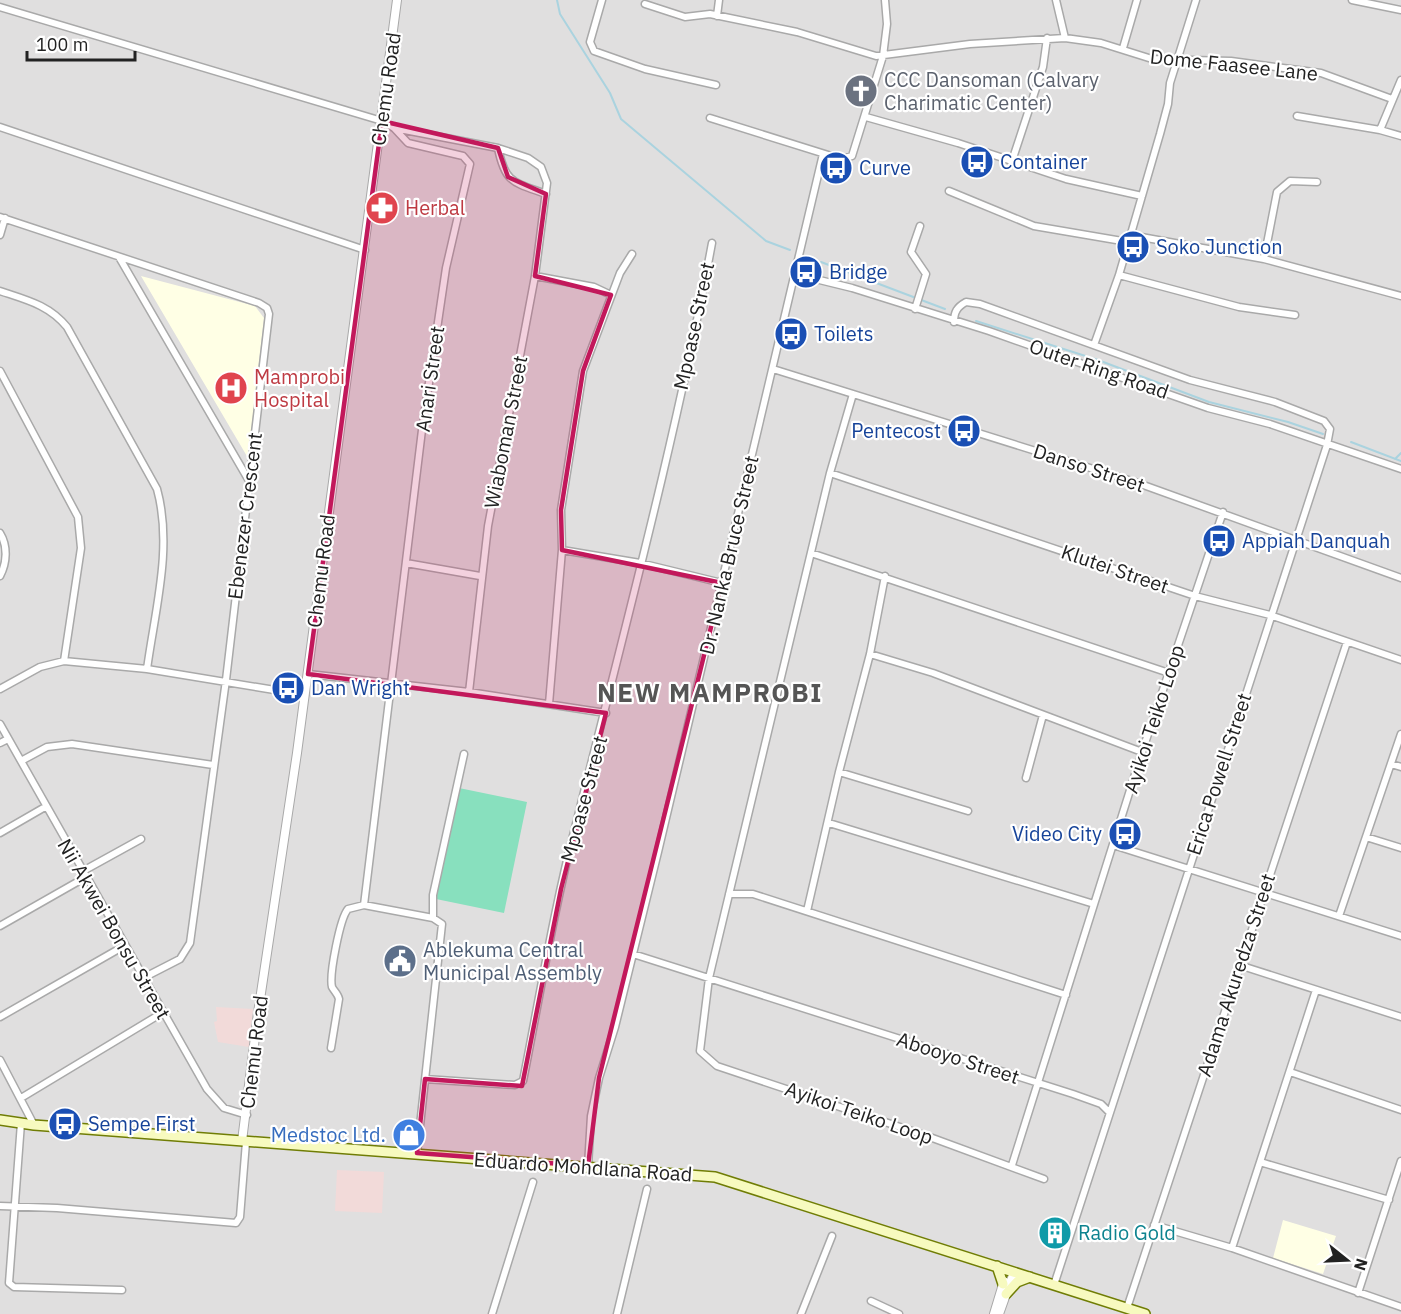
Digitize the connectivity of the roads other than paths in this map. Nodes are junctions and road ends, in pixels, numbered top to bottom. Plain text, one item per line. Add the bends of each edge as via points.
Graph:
1 (398, 0) edge
2 (602, 0) edge
3 (719, 0) edge
4 (885, 0) edge
5 (1056, 0) edge
6 (1137, 0) edge
7 (1196, 0) edge
8 (1352, 0) edge
9 (645, 4) dead end
10 (0, 7) edge
11 (1401, 10) edge
12 (717, 15) junction
13 (1047, 38) junction
14 (1065, 38) junction
15 (1123, 48) junction
16 (883, 56) junction
17 (1176, 59) junction
18 (1401, 80) edge
19 (716, 85) dead end
20 (1392, 99) junction
21 (1297, 116) dead end
22 (866, 117) junction
23 (710, 118) dead end
24 (382, 121) junction
25 (0, 127) edge
26 (394, 128) junction
27 (1380, 130) junction
28 (1401, 136) edge
29 (498, 148) junction
30 (823, 154) junction
31 (1011, 161) junction
32 (1317, 182) dead end
33 (949, 191) dead end
34 (546, 194) junction
35 (1142, 196) junction
36 (2, 217) edge
37 (920, 226) dead end
38 (0, 236) edge
39 (1129, 238) junction
40 (712, 243) dead end
41 (365, 250) junction
42 (632, 254) dead end
43 (118, 256) junction
44 (1264, 259) junction
45 (795, 274) junction
46 (1119, 275) junction
47 (535, 276) junction
48 (0, 291) edge
49 (611, 295) junction
50 (1401, 296) edge
51 (915, 309) junction
52 (1295, 315) dead end
53 (954, 322) junction
54 (1094, 345) junction
55 (773, 369) junction
56 (0, 371) edge
57 (853, 394) junction
58 (1327, 445) junction
59 (1401, 469) edge
60 (830, 473) junction
61 (249, 480) junction
62 (1223, 512) junction
63 (0, 533) edge
64 (1294, 540) junction
65 (562, 550) junction
66 (811, 553) junction
67 (406, 562) junction
68 (640, 563) junction
69 (0, 576) edge
70 (480, 576) junction
71 (885, 576) junction
72 (1401, 578) edge
73 (722, 584) junction
74 (1195, 596) junction
75 (1270, 615) junction
76 (1347, 642) junction
77 (870, 654) junction
78 (1401, 660) edge
79 (64, 661) junction
80 (147, 669) junction
81 (1168, 673) junction
82 (308, 674) junction
83 (226, 680) junction
84 (390, 684) junction
85 (0, 689) edge
86 (469, 692) junction
87 (305, 695) junction
88 (549, 704) junction
89 (606, 713) junction
90 (1043, 715) junction
91 (0, 724) edge
92 (1401, 734) edge
93 (8, 739) junction
94 (0, 743) edge
95 (1142, 752) junction
96 (464, 754) dead end
97 (21, 761) junction
98 (1391, 764) junction
99 (213, 765) junction
100 (1401, 767) edge
101 (839, 772) junction
102 (1026, 778) dead end
103 (45, 807) junction
104 (968, 811) dead end
105 (829, 824) junction
106 (0, 833) edge
107 (1366, 837) junction
108 (141, 839) dead end
109 (1113, 845) junction
110 (1401, 848) edge
111 (1188, 869) junction
112 (84, 874) junction
113 (1262, 893) junction
114 (729, 894) junction
115 (1094, 904) junction
116 (364, 905) junction
117 (807, 911) junction
118 (1339, 916) junction
119 (433, 918) junction
120 (0, 926) edge
121 (1401, 936) edge
122 (124, 946) junction
123 (633, 954) junction
124 (1239, 965) junction
125 (143, 978) junction
126 (709, 978) junction
127 (1316, 990) junction
128 (1066, 995) junction
129 (162, 1012) junction
130 (0, 1017) edge
131 (1401, 1017) edge
132 (331, 1048) dead end
133 (0, 1060) edge
134 (1290, 1072) junction
135 (426, 1079) junction
136 (1039, 1085) junction
137 (21, 1098) junction
138 (1401, 1110) edge
139 (1109, 1112) junction
140 (247, 1115) junction
141 (0, 1120) edge
142 (21, 1123) junction
143 (34, 1125) junction
144 (244, 1141) junction
145 (417, 1153) junction
146 (1401, 1161) edge
147 (1260, 1162) junction
148 (1012, 1165) junction
149 (588, 1166) junction
150 (1044, 1179) dead end
151 (533, 1182) dead end
152 (647, 1189) dead end
153 (1389, 1200) junction
154 (0, 1206) edge
155 (13, 1207) junction
156 (1154, 1226) junction
157 (832, 1236) dead end
158 (1232, 1248) junction
159 (997, 1266) junction
160 (1010, 1270) junction
161 (1030, 1277) junction
162 (1003, 1284) junction
163 (1054, 1285) junction
164 (122, 1290) dead end
165 (1358, 1293) junction
166 (1006, 1294) junction
167 (871, 1301) dead end
168 (1401, 1307) edge
169 (1127, 1308) junction
170 (492, 1314) edge
171 (617, 1314) edge
172 (803, 1314) edge
173 (899, 1314) edge
174 (994, 1314) edge
175 (999, 1314) edge
176 (1145, 1314) edge

1 - 24 street, Chemu Road
2 - 19 street via 590,42 594,51 645,69
3 - 12 street
4 - 16 street
5 - 14 street
6 - 15 street
7 - 17 street
8 - 11 street
9 - 12 street, Dome Faasee Lane via 685,17
10 - 24 street
12 - 16 street, Dome Faasee Lane
13 - 14 street, Dome Faasee Lane
13 - 16 street, Dome Faasee Lane
13 - 31 street via 1043,67
14 - 15 street, Dome Faasee Lane
15 - 17 street, Dome Faasee Lane via 1152,58
16 - 22 street
17 - 20 street, Dome Faasee Lane via 1231,61 1321,74
17 - 35 street via 1167,111
18 - 20 street
20 - 27 street
21 - 27 street
22 - 30 street via 852,156 841,159
22 - 31 street
23 - 30 street
24 - 26 street
24 - 41 street, Chemu Road
25 - 41 street
26 - 29 street
26 - 67 street, Anari Street via 408,143 462,156 470,164 441,300
27 - 28 street
29 - 34 street via 502,171 508,177
29 - 34 street, Wiaboman Street via 534,160 545,173
30 - 45 street, Dr. Nanka Bruce Street
31 - 35 street via 1066,179
32 - 44 street via 1290,181 1277,192
33 - 39 street via 1034,226
34 - 47 street, Wiaboman Street
35 - 39 street
36 - 38 street
36 - 43 street, Ebenezer Crescent
37 - 51 street via 911,252 926,274
39 - 44 street
39 - 46 street
40 - 68 street, Mpoase Street
41 - 82 street, Chemu Road
42 - 49 street
43 - 61 street
43 - 61 street, Ebenezer Crescent via 267,308 269,321
44 - 50 street
45 - 51 street, Outer Ring Road
45 - 55 street, Dr. Nanka Bruce Street
46 - 52 street via 1239,307
46 - 54 street
47 - 49 street via 594,287
47 - 70 street, Wiaboman Street
48 - 80 street via 43,305 67,327 157,489 165,539
49 - 65 street via 583,370 561,510
51 - 53 street, Outer Ring Road
53 - 54 street via 959,305 972,302
53 - 58 street, Outer Ring Road
54 - 58 street, Erica Powell Street via 1190,380 1283,405 1324,421 1329,425
55 - 57 street, Danso Street
55 - 73 street, Dr. Nanka Bruce Street
56 - 79 street via 78,516 81,548
57 - 60 street, Ayikoi Teiko Loop
57 - 62 street, Danso Street
58 - 59 street, Outer Ring Road
58 - 64 street, Erica Powell Street
60 - 66 street, Ayikoi Teiko Loop
60 - 74 street, Klutei Street
61 - 83 street, Ebenezer Crescent
62 - 64 street, Danso Street
62 - 74 street, Ayikoi Teiko Loop
63 - 69 street via 6,554
64 - 72 street, Danso Street
64 - 75 street, Erica Powell Street
65 - 68 street
65 - 88 street
66 - 71 street
66 - 114 street, Ayikoi Teiko Loop
67 - 70 street
67 - 84 street, Anari Street
68 - 73 street
68 - 89 street, Mpoase Street
70 - 86 street, Wiaboman Street
71 - 77 street
71 - 81 street
73 - 123 street, Dr. Nanka Bruce Street
74 - 75 street, Klutei Street
74 - 81 street, Ayikoi Teiko Loop
75 - 76 street, Klutei Street
75 - 111 street, Erica Powell Street
76 - 78 street, Klutei Street
76 - 113 street, Adama Akuredza Street
77 - 90 street via 933,673
77 - 101 street
79 - 80 street
79 - 85 street via 40,667
80 - 83 street
81 - 95 street, Ayikoi Teiko Loop
82 - 84 street
82 - 87 street, Chemu Road
83 - 87 street
83 - 99 street, Ebenezer Crescent
84 - 86 street
84 - 116 street, Anari Street
86 - 88 street
87 - 140 street, Chemu Road via 258,1013
88 - 89 street
89 - 135 street, Mpoase Street via 561,889 523,1081 515,1085
90 - 95 street
90 - 102 street
91 - 93 street, Nii Akwei Bonsu Street
92 - 98 street
93 - 94 street
93 - 97 street, Nii Akwei Bonsu Street
95 - 109 street, Ayikoi Teiko Loop
96 - 119 street via 433,895
97 - 99 street via 47,747 72,744
97 - 103 street, Nii Akwei Bonsu Street
98 - 100 street
98 - 107 street
99 - 125 street, Ebenezer Crescent via 190,943 180,959
101 - 104 street
101 - 105 street
103 - 106 street
103 - 112 street, Nii Akwei Bonsu Street
105 - 115 street
105 - 117 street
107 - 110 street
107 - 118 street
108 - 112 street
109 - 111 street
109 - 115 street, Ayikoi Teiko Loop
111 - 113 street
111 - 139 street, Erica Powell Street
112 - 120 street
112 - 122 street, Nii Akwei Bonsu Street
113 - 118 street
113 - 124 street, Adama Akuredza Street
114 - 117 street via 753,894
114 - 126 street, Ayikoi Teiko Loop
115 - 128 street, Ayikoi Teiko Loop
116 - 119 street
116 - 132 street via 352,906 341,920 332,984 339,999
117 - 128 street
118 - 121 street
119 - 135 street via 441,924
122 - 125 street, Nii Akwei Bonsu Street
122 - 130 street
123 - 126 street, Abooyo Street
123 - 149 street, Dr. Nanka Bruce Street via 595,1093
124 - 127 street
124 - 156 street, Adama Akuredza Street
125 - 129 street, Nii Akwei Bonsu Street
126 - 136 street, Abooyo Street
126 - 148 street, Ayikoi Teiko Loop via 700,1052 717,1066
127 - 131 street
127 - 134 street
128 - 136 street, Ayikoi Teiko Loop
129 - 137 street
129 - 140 street, Nii Akwei Bonsu Street via 214,1099 224,1108
133 - 137 street
134 - 138 street
134 - 147 street
135 - 145 street
136 - 139 street, Abooyo Street via 1095,1102
136 - 148 street, Ayikoi Teiko Loop
137 - 143 street
139 - 163 street
140 - 144 street, Chemu Road
141 - 142 main road, Eduardo Mohdlana Road
142 - 143 main road, Eduardo Mohdlana Road
142 - 155 street
143 - 144 main road, Eduardo Mohdlana Road
144 - 145 main road, Eduardo Mohdlana Road
144 - 155 street via 240,1217 236,1223
145 - 149 main road, Eduardo Mohdlana Road
146 - 153 street
147 - 153 street
147 - 158 street
148 - 150 street
149 - 159 main road, Eduardo Mohdlana Road via 727,1180
151 - 170 street
152 - 171 street
153 - 165 street
154 - 155 street
155 - 164 street via 11,1286
156 - 158 street
156 - 169 street, Adama Akuredza Street
157 - 172 street
158 - 165 street
159 - 160 main road, Eduardo Mohdlana Road
159 - 162 main road
160 - 161 main road, Eduardo Mohdlana Road
160 - 162 street
160 - 166 street
161 - 163 main road, Eduardo Mohdlana Road
161 - 166 main road via 1017,1282
162 - 174 street
163 - 169 main road, Eduardo Mohdlana Road
165 - 168 street
166 - 175 street
167 - 173 street
169 - 176 main road, Eduardo Mohdlana Road

